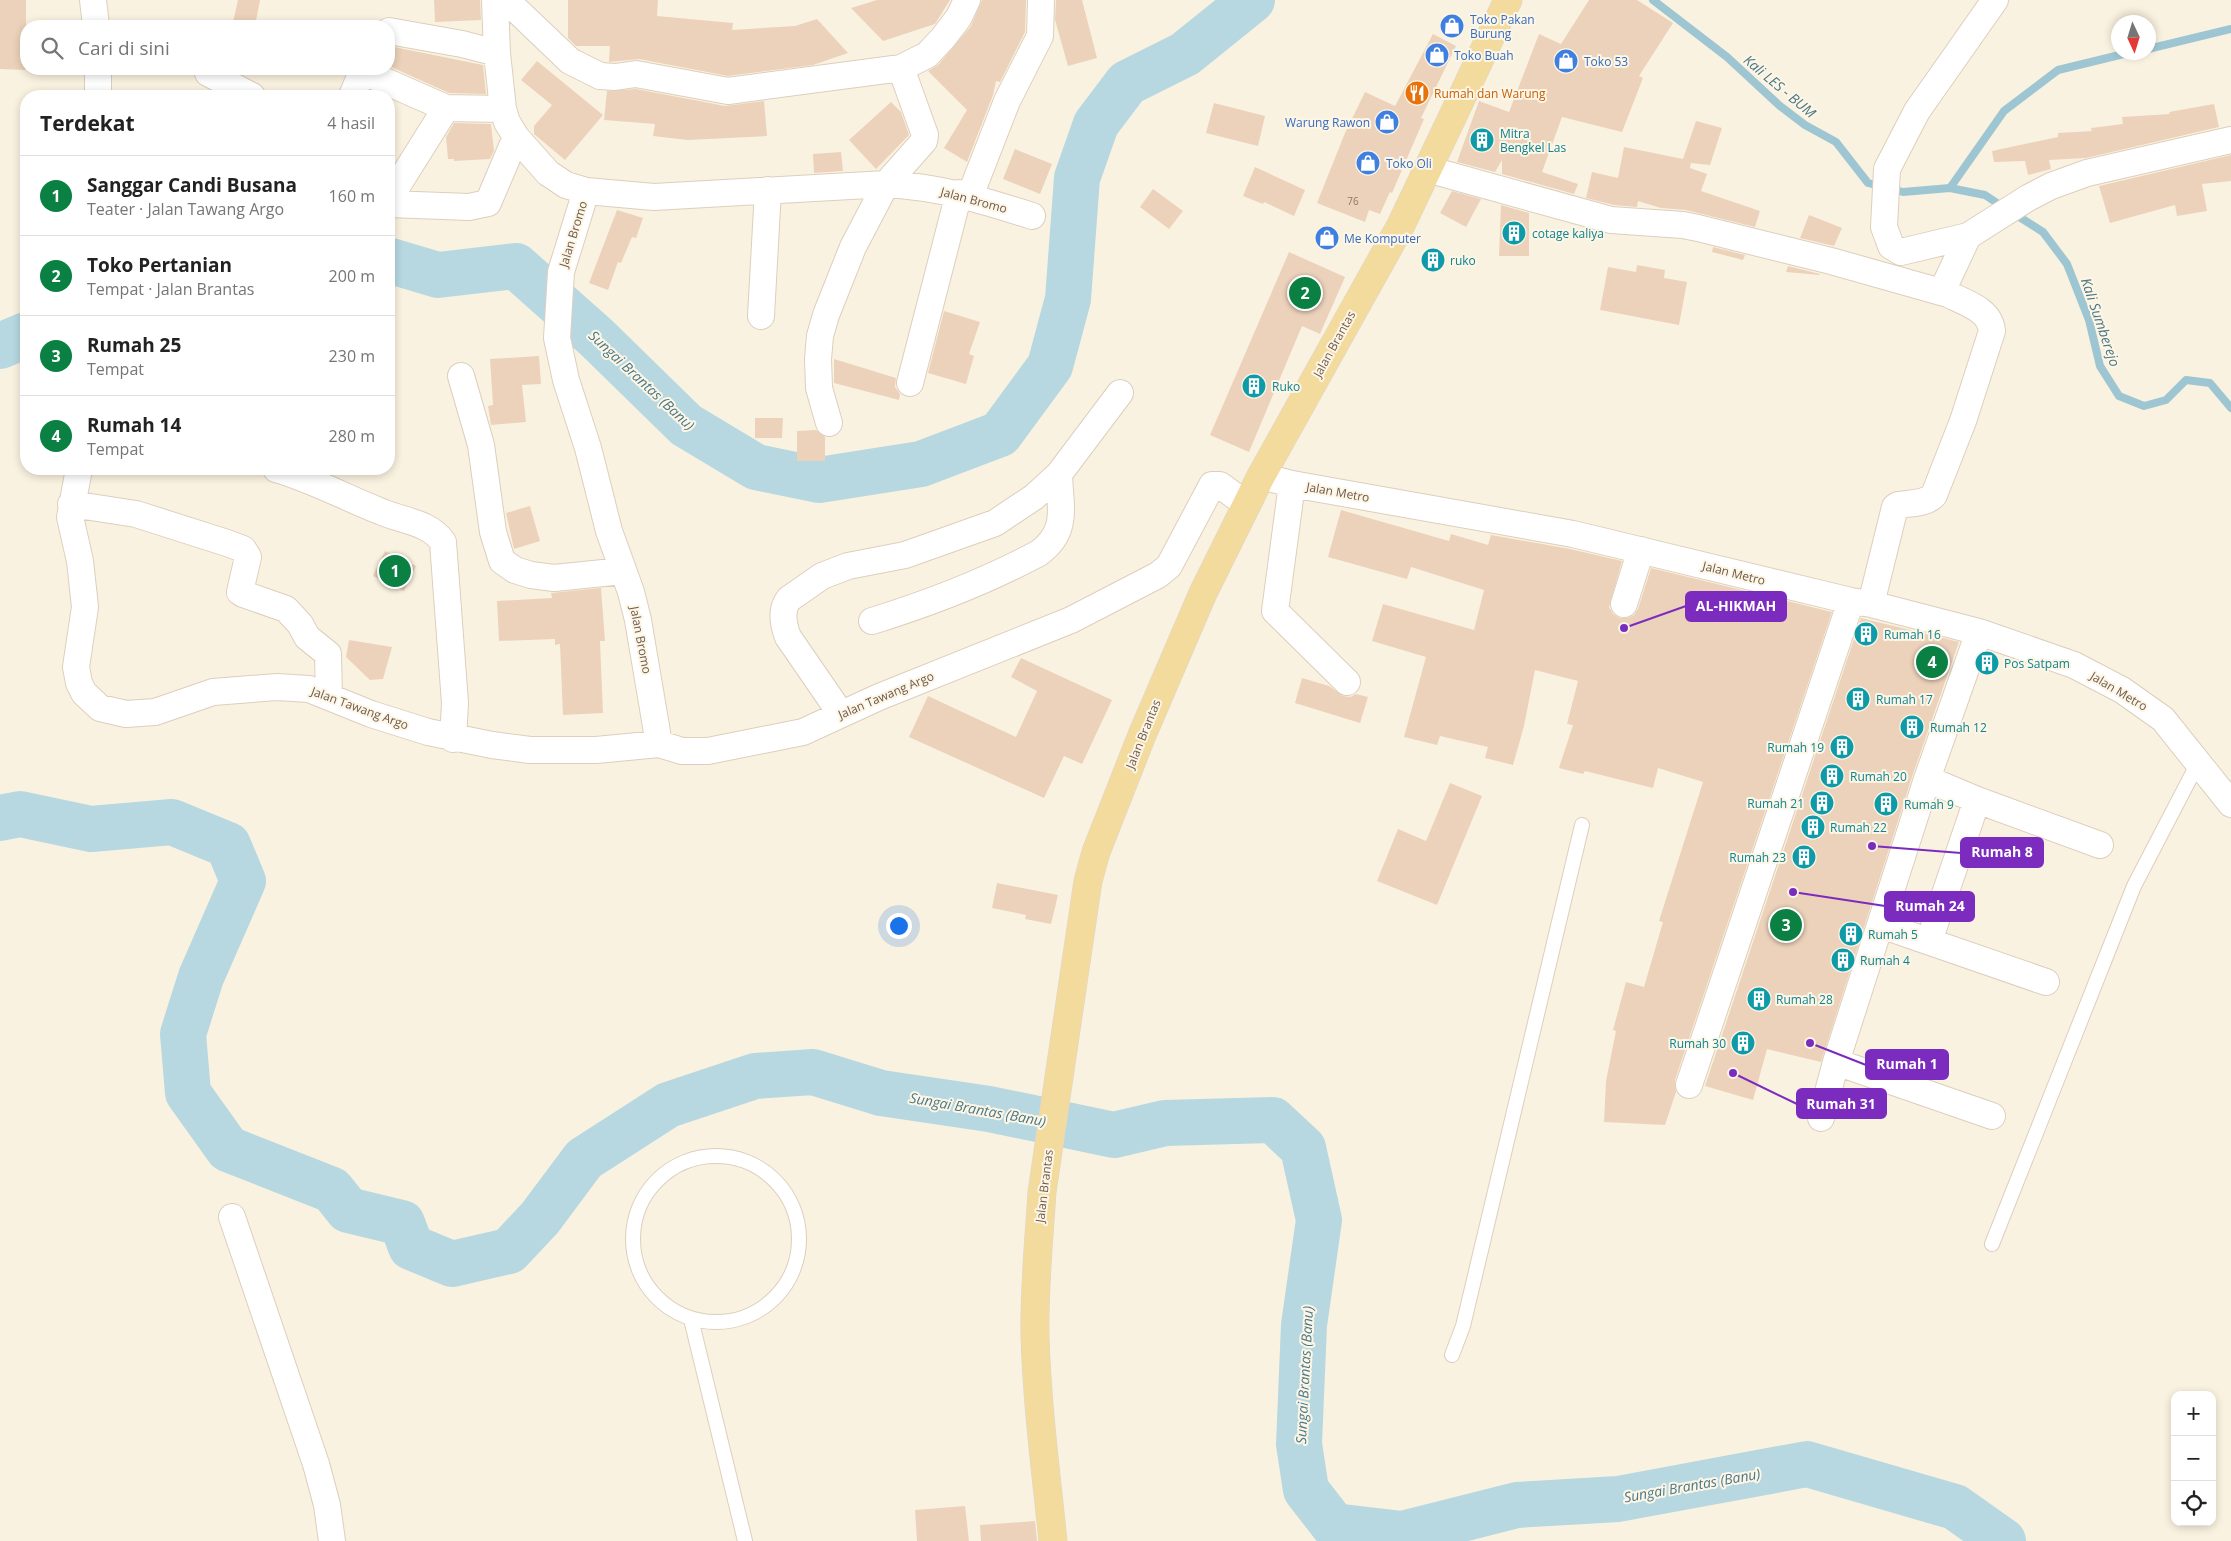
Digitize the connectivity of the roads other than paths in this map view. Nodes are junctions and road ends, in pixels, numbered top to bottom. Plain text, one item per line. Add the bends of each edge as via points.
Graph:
1 (94, 0) edge
2 (496, 0) edge
3 (506, 0) edge
4 (967, 0) edge
5 (1041, 0) edge
6 (1508, 0) edge
7 (1995, 0) edge
8 (96, 20) edge
9 (395, 32) edge
10 (497, 53) junction
11 (901, 68) junction
12 (98, 75) edge
13 (212, 75) edge
14 (360, 75) edge
15 (373, 75) edge
16 (98, 90) edge
17 (241, 90) edge
18 (354, 90) edge
19 (446, 108) junction
20 (503, 109) junction
21 (516, 137) junction
22 (2231, 140) edge
23 (1428, 169) junction
24 (886, 184) junction
25 (395, 189) edge
26 (768, 190) junction
27 (586, 191) junction
28 (964, 195) junction
29 (395, 204) edge
30 (1032, 216) dead end
31 (1968, 236) junction
32 (1948, 294) junction
33 (761, 316) dead end
34 (461, 376) dead end
35 (910, 382) dead end
36 (1120, 394) dead end
37 (829, 423) dead end
38 (1059, 474) junction
39 (78, 475) edge
40 (294, 475) edge
41 (1261, 476) junction
42 (1292, 484) junction
43 (71, 504) junction
44 (1247, 505) junction
45 (1641, 550) junction
46 (623, 571) junction
47 (1861, 602) junction
48 (1624, 604) dead end
49 (872, 621) dead end
50 (1979, 632) junction
51 (1347, 682) dead end
52 (330, 696) junction
53 (841, 714) junction
54 (453, 739) junction
55 (659, 744) junction
56 (2198, 764) junction
57 (1927, 779) junction
58 (2224, 795) edge
59 (1977, 800) junction
60 (1582, 825) dead end
61 (2100, 845) dead end
62 (1881, 925) junction
63 (1929, 941) junction
64 (2046, 982) dead end
65 (1836, 1062) junction
66 (1689, 1085) dead end
67 (1992, 1116) dead end
68 (1821, 1118) dead end
69 (232, 1216) dead end
70 (1992, 1244) dead end
71 (691, 1319) junction
72 (1452, 1355) dead end
73 (332, 1541) edge
74 (745, 1541) edge
75 (1053, 1541) edge

1 - 8 street
2 - 10 street
3 - 11 street via 570,61 600,76 636,74 728,91
4 - 11 street via 960,17 927,55
5 - 28 street via 1040,36
6 - 23 main road, Jalan Brantas
7 - 31 street via 1917,110 1887,169 1884,227 1891,246 1901,252
9 - 10 street
10 - 20 street
11 - 24 street via 925,135 924,141
12 - 16 street
13 - 17 street
14 - 18 street
15 - 19 street
19 - 20 street
19 - 25 street
20 - 21 street
21 - 27 street via 548,173 566,185
21 - 29 street via 488,203 470,208
22 - 31 street via 2087,172 2051,186
23 - 32 street via 1611,220 1698,228
23 - 41 main road, Jalan Brantas via 1401,225
24 - 26 street, Jalan Bromo
24 - 28 street, Jalan Bromo
24 - 37 street via 853,247 820,336 819,388
26 - 27 street, Jalan Bromo via 654,197
26 - 33 street
27 - 46 street, Jalan Bromo via 561,272 557,338 566,380
28 - 30 street, Jalan Bromo
28 - 35 street
31 - 32 street via 1945,285
32 - 47 street via 1986,313 1992,331 1963,421 1934,495 1924,501 1895,507
34 - 46 street via 481,445 493,532 502,560 515,570 554,578
36 - 38 street
38 - 49 street via 1060,523 1048,547 977,584
38 - 53 street via 1034,497 995,523 905,555 839,569 789,598 783,615 788,637
39 - 43 street, Jalan Tawang Argo
40 - 54 street via 426,527 437,533 443,542 455,703
41 - 42 street, Jalan Metro
41 - 44 main road, Jalan Brantas
42 - 45 street, Jalan Metro via 1573,534
42 - 51 street via 1275,611
43 - 52 street via 136,514 243,549 248,556 240,592 286,609 307,637 328,654
43 - 52 street, Jalan Tawang Argo via 70,517 80,561 85,607 76,667 84,694 100,708 126,714 155,712 213,692 242,688 309,689
44 - 53 street, Jalan Tawang Argo via 1220,485 1212,485 1169,566 1158,575 1071,620
44 - 75 main road, Jalan Brantas via 1203,593 1142,735 1096,852 1088,881 1042,1192 1035,1336
45 - 47 street, Jalan Metro
45 - 48 street
46 - 55 street, Jalan Bromo via 638,620
47 - 50 street, Jalan Metro
47 - 66 street
50 - 56 street, Jalan Metro via 2074,665 2122,690 2164,719
50 - 57 street
52 - 54 street, Jalan Tawang Argo via 371,714
53 - 55 street, Jalan Tawang Argo via 803,732 735,747 682,751
54 - 55 street, Jalan Tawang Argo via 530,750 596,750
56 - 58 street, Jalan Metro
56 - 70 lane via 2134,886
57 - 59 street
57 - 62 street
59 - 61 street
59 - 63 street
60 - 72 lane via 1463,1326
62 - 63 street
62 - 65 street
63 - 64 street
65 - 67 street
65 - 68 street
69 - 73 street via 316,1464
71 - 71 lane via 665,1306 645,1285 634,1258 632,1229 641,1201 659,1178 684,1162 712,1156 741,1159 767,1173 787,1194 799,1221 800,1250 791,1278 773,1301 749,1317 720,1323
71 - 74 lane

